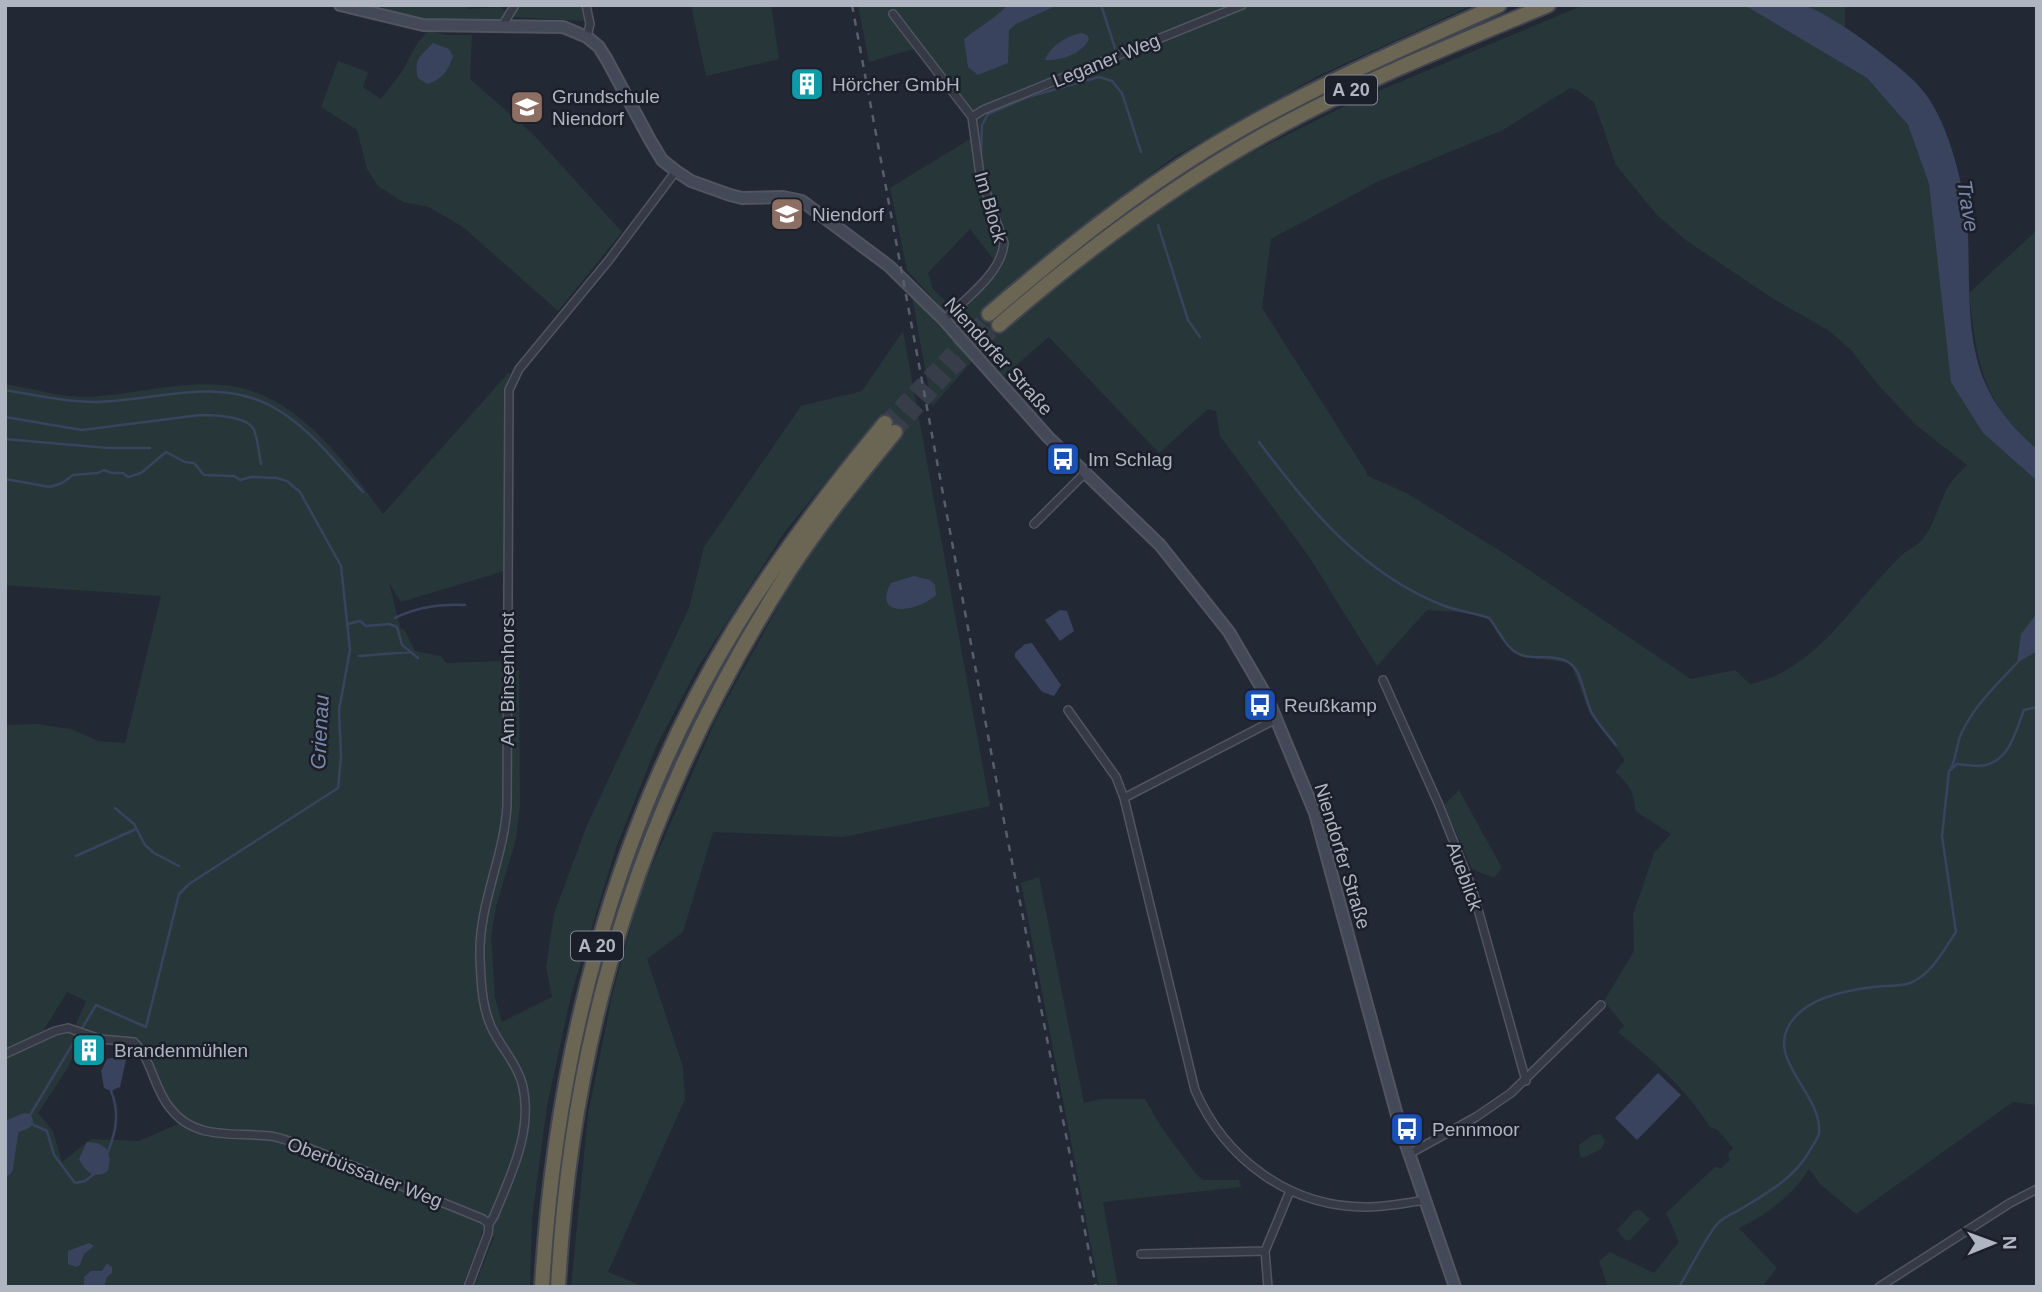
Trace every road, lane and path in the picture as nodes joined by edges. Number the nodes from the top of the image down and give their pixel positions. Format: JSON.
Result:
{"nodes":[{"id":1,"x":340,"y":5,"type":"edge"},
{"id":2,"x":515,"y":5,"type":"edge"},
{"id":3,"x":586,"y":5,"type":"edge"},
{"id":4,"x":1242,"y":5,"type":"edge"},
{"id":5,"x":1499,"y":5,"type":"edge"},
{"id":6,"x":1548,"y":5,"type":"edge"},
{"id":7,"x":892,"y":14,"type":"dead end"},
{"id":8,"x":502,"y":26,"type":"junction"},
{"id":9,"x":587,"y":37,"type":"junction"},
{"id":10,"x":972,"y":117,"type":"junction"},
{"id":11,"x":676,"y":171,"type":"junction"},
{"id":12,"x":944,"y":320,"type":"junction"},
{"id":13,"x":1085,"y":473,"type":"junction"},
{"id":14,"x":1034,"y":524,"type":"dead end"},
{"id":15,"x":1382,"y":680,"type":"dead end"},
{"id":16,"x":1068,"y":710,"type":"dead end"},
{"id":17,"x":1276,"y":719,"type":"junction"},
{"id":18,"x":1124,"y":798,"type":"junction"},
{"id":19,"x":1601,"y":1005,"type":"dead end"},
{"id":20,"x":5,"y":1054,"type":"edge"},
{"id":21,"x":1526,"y":1081,"type":"junction"},
{"id":22,"x":1409,"y":1154,"type":"junction"},
{"id":23,"x":2037,"y":1189,"type":"edge"},
{"id":24,"x":1290,"y":1191,"type":"junction"},
{"id":25,"x":1425,"y":1200,"type":"junction"},
{"id":26,"x":489,"y":1224,"type":"junction"},
{"id":27,"x":1265,"y":1251,"type":"junction"},
{"id":28,"x":1140,"y":1254,"type":"dead end"},
{"id":29,"x":468,"y":1287,"type":"edge"},
{"id":30,"x":542,"y":1287,"type":"edge"},
{"id":31,"x":558,"y":1287,"type":"edge"},
{"id":32,"x":1268,"y":1287,"type":"edge"},
{"id":33,"x":1455,"y":1287,"type":"edge"},
{"id":34,"x":1879,"y":1287,"type":"edge"}],
"edges":[{"from":1,"to":8,"type":"main road"},
{"from":2,"to":8,"type":"street"},
{"from":3,"to":9,"type":"street"},
{"from":4,"to":10,"type":"street","name":"Leganer Weg"},
{"from":5,"to":6,"type":"highway","number":"A 20"},
{"from":7,"to":10,"type":"street","name":"Im Block"},
{"from":8,"to":9,"type":"main road"},
{"from":9,"to":11,"type":"main road"},
{"from":10,"to":12,"type":"street","name":"Im Block"},
{"from":11,"to":12,"type":"main road","name":"Niendorfer Straße"},
{"from":11,"to":26,"type":"street","name":"Am Binsenhorst"},
{"from":12,"to":13,"type":"main road","name":"Niendorfer Straße"},
{"from":13,"to":14,"type":"street"},
{"from":13,"to":17,"type":"main road","name":"Niendorfer Straße"},
{"from":15,"to":21,"type":"street","name":"Aueblick"},
{"from":16,"to":18,"type":"street"},
{"from":17,"to":18,"type":"street"},
{"from":17,"to":22,"type":"main road","name":"Niendorfer Straße"},
{"from":18,"to":24,"type":"street"},
{"from":19,"to":21,"type":"street"},
{"from":20,"to":26,"type":"street","name":"Oberbüssauer Weg"},
{"from":21,"to":22,"type":"street"},
{"from":22,"to":25,"type":"main road","name":"Niendorfer Straße"},
{"from":23,"to":34,"type":"street"},
{"from":24,"to":25,"type":"street"},
{"from":24,"to":27,"type":"street"},
{"from":25,"to":33,"type":"main road","name":"Niendorfer Straße"},
{"from":26,"to":29,"type":"street"},
{"from":27,"to":28,"type":"street"},
{"from":27,"to":32,"type":"street"},
{"from":30,"to":31,"type":"highway","number":"A 20"}]}
